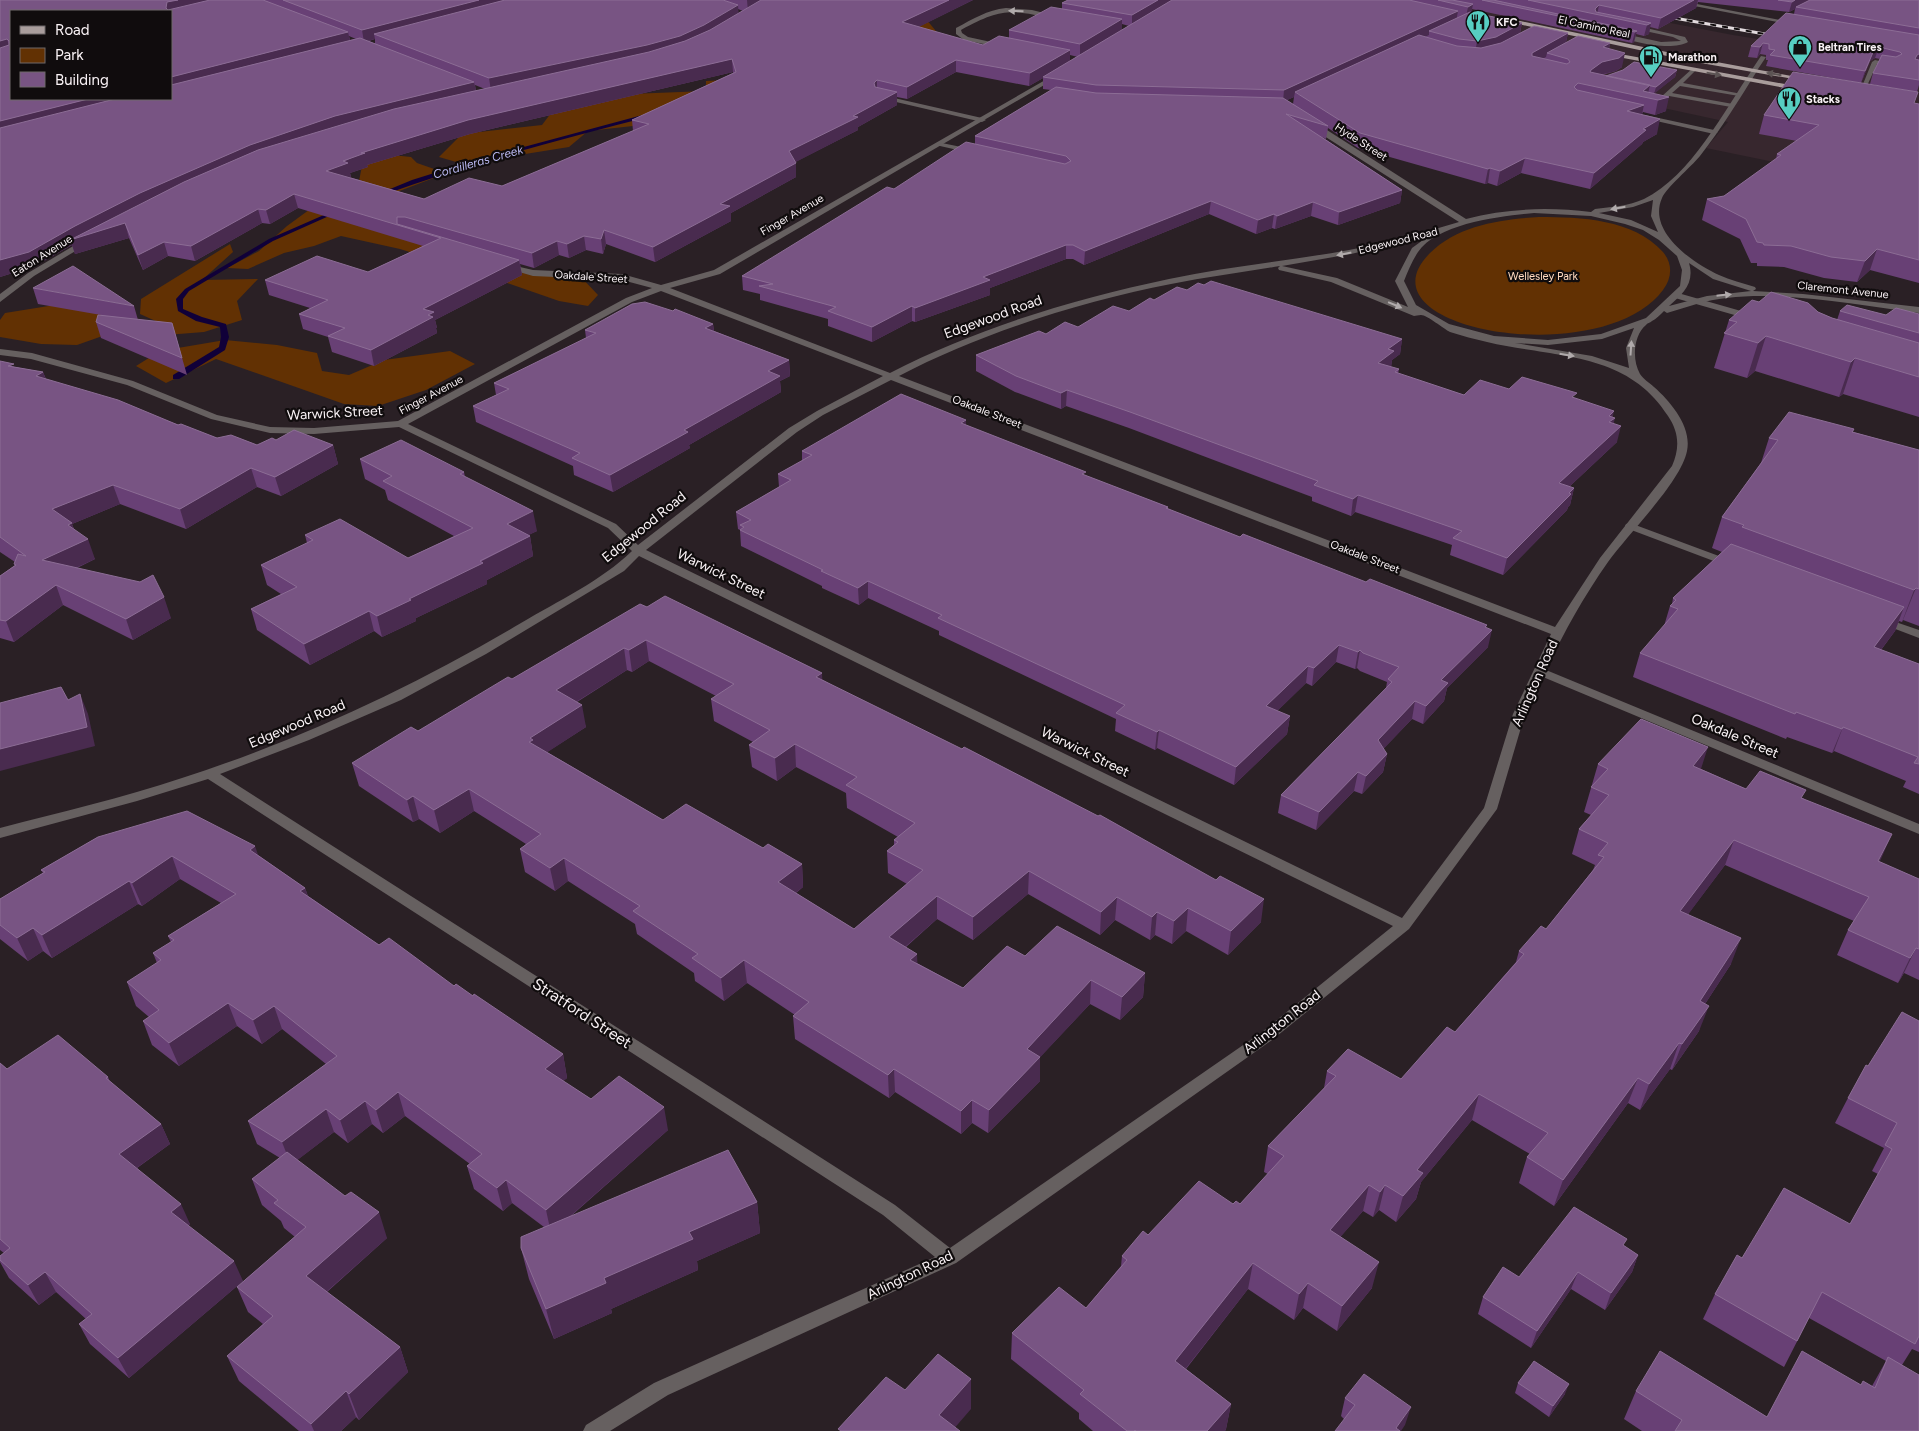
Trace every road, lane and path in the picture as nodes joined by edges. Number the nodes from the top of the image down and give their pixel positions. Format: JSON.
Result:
{"nodes":[{"id":1,"x":1666,"y":0,"type":"edge"},
{"id":2,"x":1790,"y":16,"type":"edge"},
{"id":3,"x":1066,"y":18,"type":"edge"},
{"id":4,"x":1499,"y":19,"type":"edge"},
{"id":5,"x":1780,"y":21,"type":"junction"},
{"id":6,"x":1627,"y":24,"type":"edge"},
{"id":7,"x":1798,"y":24,"type":"edge"},
{"id":8,"x":1619,"y":28,"type":"edge"},
{"id":9,"x":1665,"y":33,"type":"junction"},
{"id":10,"x":1615,"y":34,"type":"edge"},
{"id":11,"x":1012,"y":48,"type":"edge"},
{"id":12,"x":1601,"y":52,"type":"edge"},
{"id":13,"x":1763,"y":57,"type":"edge"},
{"id":14,"x":1638,"y":60,"type":"junction"},
{"id":15,"x":1630,"y":65,"type":"edge"},
{"id":16,"x":1893,"y":65,"type":"edge"},
{"id":17,"x":1066,"y":70,"type":"edge"},
{"id":18,"x":1692,"y":70,"type":"junction"},
{"id":19,"x":1754,"y":71,"type":"junction"},
{"id":20,"x":1748,"y":80,"type":"junction"},
{"id":21,"x":1811,"y":80,"type":"edge"},
{"id":22,"x":1678,"y":84,"type":"junction"},
{"id":23,"x":1854,"y":87,"type":"edge"},
{"id":24,"x":1862,"y":88,"type":"junction"},
{"id":25,"x":1872,"y":90,"type":"edge"},
{"id":26,"x":1813,"y":91,"type":"edge"},
{"id":27,"x":1029,"y":92,"type":"junction"},
{"id":28,"x":1039,"y":94,"type":"dead end"},
{"id":29,"x":1667,"y":94,"type":"junction"},
{"id":30,"x":1739,"y":94,"type":"junction"},
{"id":31,"x":1644,"y":96,"type":"edge"},
{"id":32,"x":878,"y":97,"type":"edge"},
{"id":33,"x":1731,"y":105,"type":"junction"},
{"id":34,"x":1633,"y":114,"type":"edge"},
{"id":35,"x":982,"y":120,"type":"junction"},
{"id":36,"x":1308,"y":121,"type":"edge"},
{"id":37,"x":1714,"y":132,"type":"junction"},
{"id":38,"x":940,"y":144,"type":"junction"},
{"id":39,"x":978,"y":153,"type":"edge"},
{"id":40,"x":1663,"y":189,"type":"junction"},
{"id":41,"x":1560,"y":211,"type":"junction"},
{"id":42,"x":1462,"y":223,"type":"junction"},
{"id":43,"x":92,"y":240,"type":"edge"},
{"id":44,"x":1669,"y":244,"type":"junction"},
{"id":45,"x":1680,"y":254,"type":"junction"},
{"id":46,"x":496,"y":262,"type":"edge"},
{"id":47,"x":1247,"y":269,"type":"junction"},
{"id":48,"x":661,"y":288,"type":"junction"},
{"id":49,"x":1764,"y":293,"type":"junction"},
{"id":50,"x":1678,"y":296,"type":"junction"},
{"id":51,"x":0,"y":299,"type":"edge"},
{"id":52,"x":1693,"y":301,"type":"junction"},
{"id":53,"x":1919,"y":310,"type":"edge"},
{"id":54,"x":1661,"y":312,"type":"junction"},
{"id":55,"x":1428,"y":319,"type":"junction"},
{"id":56,"x":1763,"y":320,"type":"edge"},
{"id":57,"x":1642,"y":323,"type":"junction"},
{"id":58,"x":1451,"y":329,"type":"junction"},
{"id":59,"x":0,"y":352,"type":"edge"},
{"id":60,"x":892,"y":375,"type":"junction"},
{"id":61,"x":1636,"y":375,"type":"junction"},
{"id":62,"x":400,"y":424,"type":"junction"},
{"id":63,"x":1630,"y":526,"type":"junction"},
{"id":64,"x":638,"y":550,"type":"junction"},
{"id":65,"x":1739,"y":567,"type":"edge"},
{"id":66,"x":1874,"y":618,"type":"edge"},
{"id":67,"x":1558,"y":632,"type":"junction"},
{"id":68,"x":1919,"y":634,"type":"edge"},
{"id":69,"x":1539,"y":671,"type":"junction"},
{"id":70,"x":210,"y":774,"type":"junction"},
{"id":71,"x":1919,"y":829,"type":"edge"},
{"id":72,"x":0,"y":833,"type":"edge"},
{"id":73,"x":1404,"y":925,"type":"junction"},
{"id":74,"x":950,"y":1258,"type":"junction"},
{"id":75,"x":593,"y":1431,"type":"edge"}],
"edges":[{"from":1,"to":5,"type":"street"},
{"from":2,"to":5,"type":"street"},
{"from":3,"to":11,"type":"street","one_way":true},
{"from":4,"to":19,"type":"main road","name":"El Camino Real"},
{"from":5,"to":7,"type":"street"},
{"from":6,"to":9,"type":"street"},
{"from":8,"to":9,"type":"street"},
{"from":9,"to":10,"type":"street"},
{"from":12,"to":14,"type":"main road","name":"El Camino Real"},
{"from":13,"to":19,"type":"street"},
{"from":14,"to":15,"type":"street"},
{"from":14,"to":18,"type":"main road","name":"El Camino Real"},
{"from":16,"to":24,"type":"street"},
{"from":17,"to":27,"type":"street","name":"Finger Avenue"},
{"from":18,"to":20,"type":"main road","name":"El Camino Real","one_way":true},
{"from":18,"to":22,"type":"street"},
{"from":19,"to":20,"type":"street"},
{"from":21,"to":19,"type":"main road","name":"El Camino Real","one_way":true},
{"from":20,"to":26,"type":"main road","name":"El Camino Real"},
{"from":20,"to":30,"type":"street"},
{"from":22,"to":29,"type":"street"},
{"from":22,"to":30,"type":"street"},
{"from":23,"to":24,"type":"main road"},
{"from":24,"to":25,"type":"main road"},
{"from":27,"to":28,"type":"street"},
{"from":27,"to":35,"type":"street","name":"Finger Avenue"},
{"from":29,"to":31,"type":"street"},
{"from":29,"to":33,"type":"street"},
{"from":30,"to":33,"type":"street"},
{"from":32,"to":35,"type":"street"},
{"from":33,"to":37,"type":"street"},
{"from":34,"to":37,"type":"street"},
{"from":35,"to":38,"type":"street","name":"Finger Avenue"},
{"from":36,"to":42,"type":"street","name":"Hyde Street"},
{"from":37,"to":40,"type":"street"},
{"from":38,"to":39,"type":"street"},
{"from":38,"to":48,"type":"street","name":"Finger Avenue"},
{"from":40,"to":41,"type":"street","one_way":true},
{"from":40,"to":44,"type":"street"},
{"from":41,"to":42,"type":"street"},
{"from":41,"to":44,"type":"street"},
{"from":42,"to":47,"type":"street","name":"Edgewood Road","one_way":true},
{"from":42,"to":55,"type":"street"},
{"from":43,"to":51,"type":"street","name":"Eaton Avenue"},
{"from":44,"to":45,"type":"street","name":"Claremont Avenue"},
{"from":45,"to":49,"type":"street","name":"Claremont Avenue"},
{"from":45,"to":50,"type":"street"},
{"from":46,"to":48,"type":"street","name":"Oakdale Street"},
{"from":47,"to":55,"type":"street","name":"Edgewood Road","one_way":true},
{"from":47,"to":60,"type":"street","name":"Edgewood Road"},
{"from":48,"to":60,"type":"street","name":"Oakdale Street"},
{"from":48,"to":62,"type":"street","name":"Finger Avenue"},
{"from":52,"to":49,"type":"street","name":"Claremont Avenue","one_way":true},
{"from":49,"to":53,"type":"street","name":"Claremont Avenue"},
{"from":50,"to":52,"type":"street"},
{"from":50,"to":54,"type":"street"},
{"from":52,"to":54,"type":"street","name":"Claremont Avenue"},
{"from":52,"to":56,"type":"street"},
{"from":54,"to":57,"type":"street"},
{"from":55,"to":58,"type":"street","name":"Edgewood Road"},
{"from":57,"to":58,"type":"street"},
{"from":61,"to":57,"type":"street","one_way":true},
{"from":58,"to":61,"type":"street","name":"Arlington Road","one_way":true},
{"from":59,"to":62,"type":"street","name":"Warwick Street"},
{"from":60,"to":64,"type":"street","name":"Edgewood Road"},
{"from":60,"to":67,"type":"street","name":"Oakdale Street"},
{"from":61,"to":63,"type":"street","name":"Arlington Road"},
{"from":62,"to":64,"type":"street","name":"Warwick Street"},
{"from":63,"to":65,"type":"street"},
{"from":63,"to":67,"type":"street","name":"Arlington Road"},
{"from":64,"to":70,"type":"street","name":"Edgewood Road"},
{"from":64,"to":73,"type":"street","name":"Warwick Street"},
{"from":66,"to":68,"type":"street"},
{"from":67,"to":69,"type":"street","name":"Arlington Road"},
{"from":69,"to":71,"type":"street","name":"Oakdale Street"},
{"from":69,"to":73,"type":"street","name":"Arlington Road"},
{"from":70,"to":72,"type":"street","name":"Edgewood Road"},
{"from":70,"to":74,"type":"street","name":"Stratford Street"},
{"from":73,"to":74,"type":"street","name":"Arlington Road"},
{"from":74,"to":75,"type":"street","name":"Arlington Road"}]}
